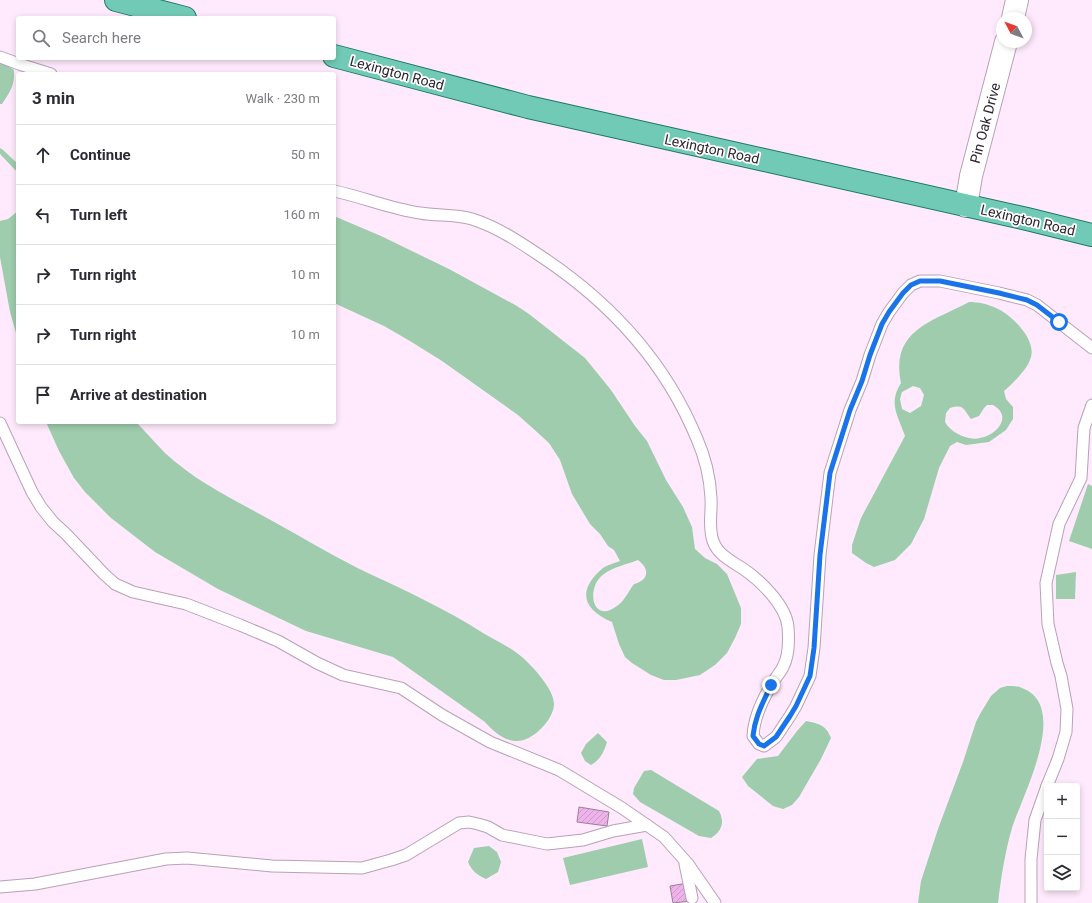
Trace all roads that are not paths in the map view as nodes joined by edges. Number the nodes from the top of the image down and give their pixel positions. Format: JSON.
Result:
{"nodes":[{"id":1,"x":116,"y":0,"type":"edge"},
{"id":2,"x":1017,"y":0,"type":"edge"},
{"id":3,"x":1014,"y":12,"type":"edge"},
{"id":4,"x":177,"y":16,"type":"edge"},
{"id":5,"x":1004,"y":48,"type":"edge"},
{"id":6,"x":0,"y":57,"type":"edge"},
{"id":7,"x":336,"y":57,"type":"edge"},
{"id":8,"x":45,"y":72,"type":"edge"},
{"id":9,"x":336,"y":192,"type":"edge"},
{"id":10,"x":966,"y":206,"type":"junction"},
{"id":11,"x":1092,"y":235,"type":"edge"},
{"id":12,"x":1092,"y":348,"type":"edge"},
{"id":13,"x":1092,"y":405,"type":"edge"},
{"id":14,"x":0,"y":423,"type":"edge"},
{"id":15,"x":1048,"y":783,"type":"edge"},
{"id":16,"x":1044,"y":794,"type":"edge"},
{"id":17,"x":647,"y":825,"type":"junction"},
{"id":18,"x":682,"y":857,"type":"junction"},
{"id":19,"x":0,"y":887,"type":"edge"},
{"id":20,"x":692,"y":898,"type":"dead end"},
{"id":21,"x":715,"y":903,"type":"edge"},
{"id":22,"x":1031,"y":903,"type":"edge"}],
"edges":[{"from":1,"to":4,"type":"main road"},
{"from":2,"to":3,"type":"street"},
{"from":5,"to":10,"type":"street","name":"Pin Oak Drive"},
{"from":6,"to":8,"type":"lane"},
{"from":7,"to":10,"type":"main road","name":"Lexington Road"},
{"from":9,"to":12,"type":"lane"},
{"from":10,"to":11,"type":"main road","name":"Lexington Road"},
{"from":13,"to":15,"type":"lane"},
{"from":14,"to":17,"type":"lane"},
{"from":16,"to":22,"type":"lane"},
{"from":17,"to":18,"type":"lane"},
{"from":17,"to":19,"type":"lane"},
{"from":18,"to":20,"type":"lane"},
{"from":18,"to":21,"type":"lane"}]}
